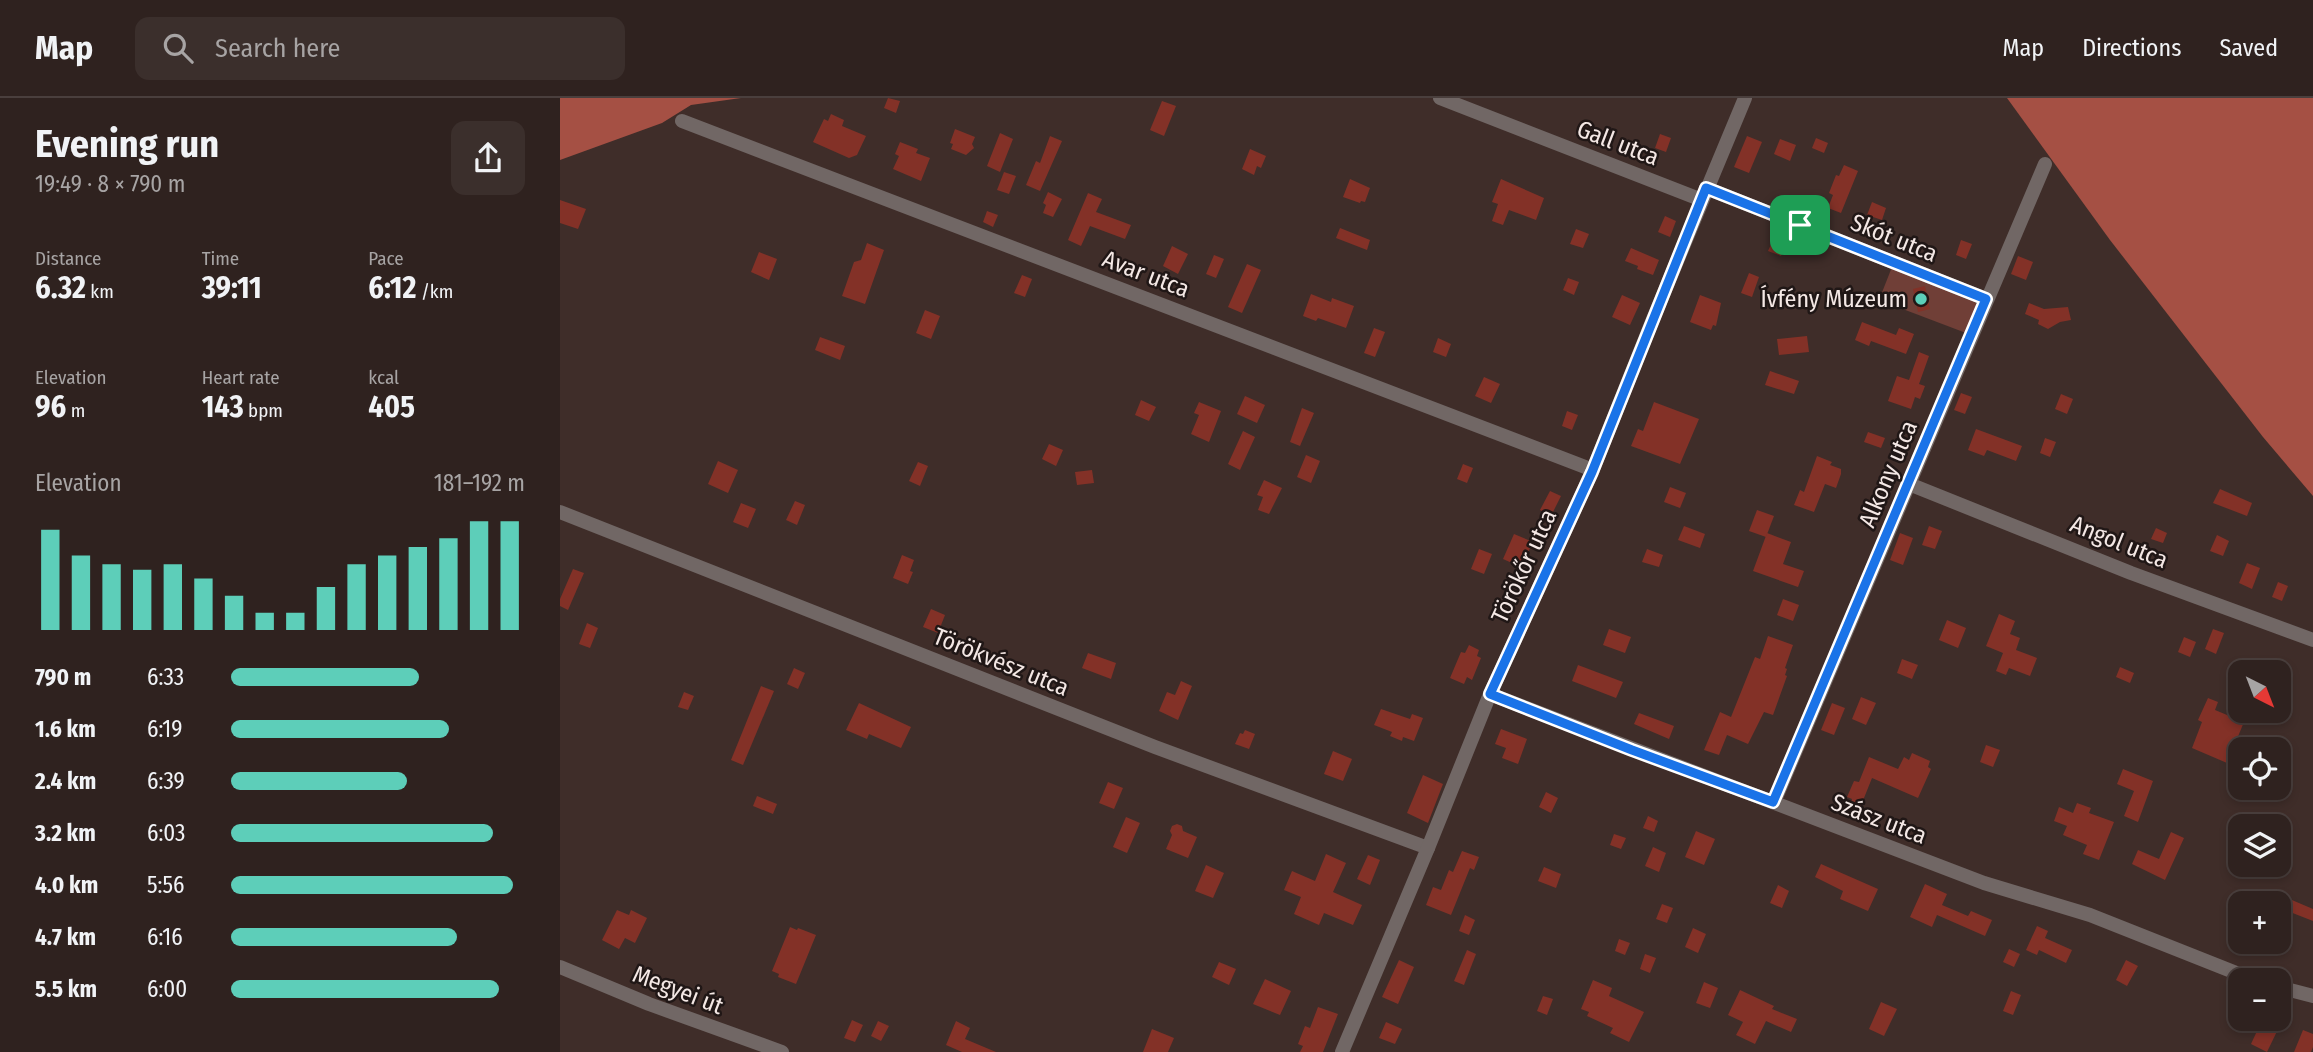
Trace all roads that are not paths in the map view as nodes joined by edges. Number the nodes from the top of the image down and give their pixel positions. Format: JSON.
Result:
{"nodes":[{"id":1,"x":1440,"y":98,"type":"edge"},
{"id":2,"x":1745,"y":98,"type":"edge"},
{"id":3,"x":682,"y":121,"type":"dead end"},
{"id":4,"x":2045,"y":164,"type":"dead end"},
{"id":5,"x":1704,"y":194,"type":"junction"},
{"id":6,"x":1986,"y":299,"type":"junction"},
{"id":7,"x":1593,"y":470,"type":"junction"},
{"id":8,"x":1909,"y":484,"type":"junction"},
{"id":9,"x":560,"y":512,"type":"edge"},
{"id":10,"x":2313,"y":640,"type":"edge"},
{"id":11,"x":1490,"y":694,"type":"junction"},
{"id":12,"x":1773,"y":802,"type":"junction"},
{"id":13,"x":1428,"y":848,"type":"junction"},
{"id":14,"x":560,"y":967,"type":"edge"},
{"id":15,"x":2228,"y":969,"type":"edge"},
{"id":16,"x":2291,"y":990,"type":"edge"},
{"id":17,"x":2313,"y":996,"type":"edge"},
{"id":18,"x":782,"y":1052,"type":"edge"},
{"id":19,"x":1342,"y":1052,"type":"edge"}],
"edges":[{"from":1,"to":5,"type":"street","name":"Gall utca"},
{"from":2,"to":5,"type":"street","name":"Törökőr utca"},
{"from":3,"to":7,"type":"street","name":"Avar utca"},
{"from":4,"to":6,"type":"street","name":"Alkony utca"},
{"from":5,"to":6,"type":"street","name":"Skót utca"},
{"from":5,"to":7,"type":"street","name":"Törökőr utca"},
{"from":6,"to":8,"type":"street","name":"Alkony utca"},
{"from":7,"to":11,"type":"street","name":"Törökőr utca"},
{"from":8,"to":10,"type":"street","name":"Angol utca"},
{"from":8,"to":12,"type":"street","name":"Alkony utca"},
{"from":9,"to":13,"type":"street","name":"Törökvész utca"},
{"from":11,"to":12,"type":"street","name":"Szász utca"},
{"from":11,"to":13,"type":"street","name":"Törökőr utca"},
{"from":12,"to":15,"type":"street","name":"Szász utca"},
{"from":13,"to":19,"type":"street","name":"Törökőr utca"},
{"from":14,"to":18,"type":"street","name":"Megyei út"},
{"from":16,"to":17,"type":"street"}]}
